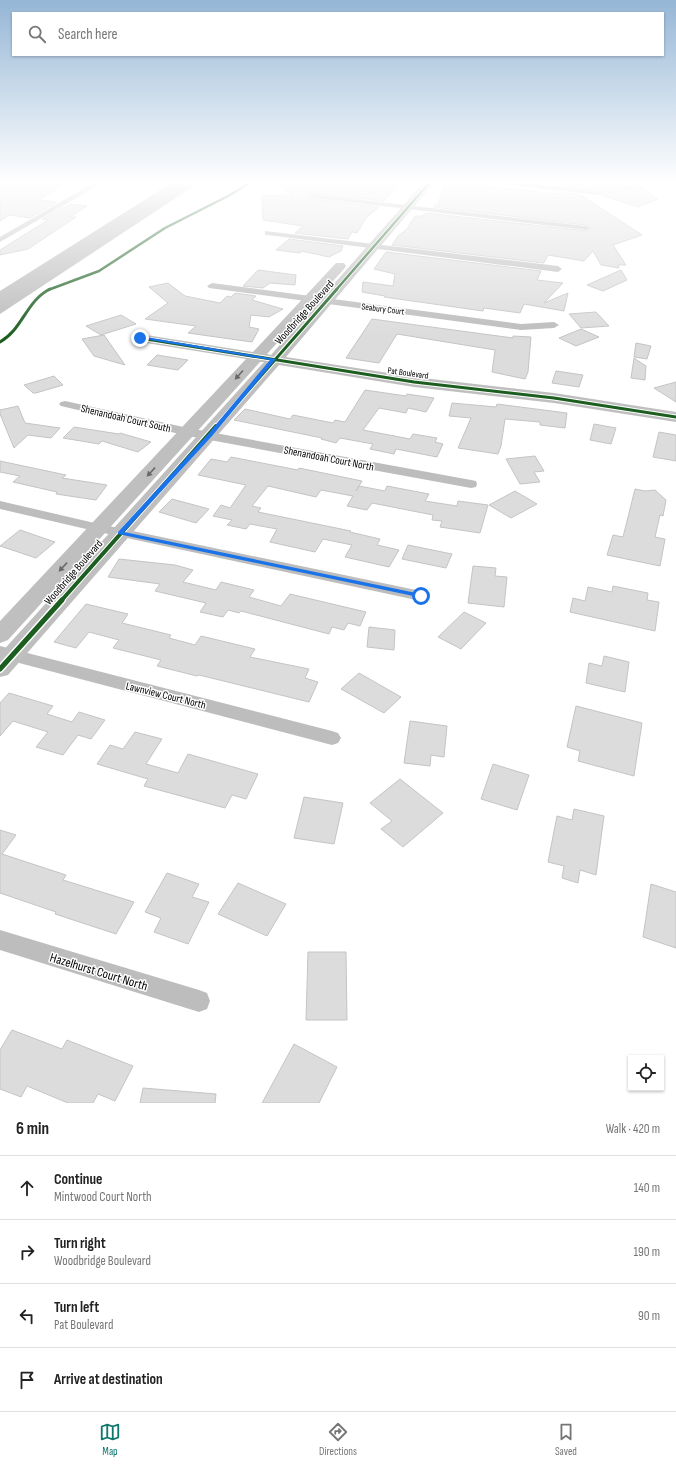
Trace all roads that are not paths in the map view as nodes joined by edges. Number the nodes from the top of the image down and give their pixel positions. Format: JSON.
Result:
{"nodes":[{"id":1,"x":11,"y":233,"type":"edge"},
{"id":2,"x":272,"y":233,"type":"edge"},
{"id":3,"x":377,"y":233,"type":"edge"},
{"id":4,"x":0,"y":240,"type":"edge"},
{"id":5,"x":367,"y":245,"type":"junction"},
{"id":6,"x":558,"y":269,"type":"dead end"},
{"id":7,"x":212,"y":286,"type":"dead end"},
{"id":8,"x":310,"y":299,"type":"junction"},
{"id":9,"x":327,"y":301,"type":"junction"},
{"id":10,"x":554,"y":325,"type":"dead end"},
{"id":11,"x":140,"y":338,"type":"dead end"},
{"id":12,"x":255,"y":357,"type":"junction"},
{"id":13,"x":274,"y":359,"type":"junction"},
{"id":14,"x":65,"y":404,"type":"dead end"},
{"id":15,"x":676,"y":417,"type":"edge"},
{"id":16,"x":188,"y":432,"type":"junction"},
{"id":17,"x":210,"y":435,"type":"junction"},
{"id":18,"x":471,"y":484,"type":"dead end"},
{"id":19,"x":0,"y":505,"type":"edge"},
{"id":20,"x":99,"y":528,"type":"junction"},
{"id":21,"x":120,"y":533,"type":"junction"},
{"id":22,"x":421,"y":596,"type":"dead end"},
{"id":23,"x":0,"y":635,"type":"edge"},
{"id":24,"x":6,"y":654,"type":"edge"},
{"id":25,"x":0,"y":669,"type":"edge"},
{"id":26,"x":332,"y":738,"type":"dead end"},
{"id":27,"x":0,"y":940,"type":"edge"},
{"id":28,"x":199,"y":1001,"type":"dead end"}],
"edges":[{"from":1,"to":4,"type":"street"},
{"from":2,"to":5,"type":"street"},
{"from":3,"to":5,"type":"street","name":"Woodbridge Boulevard"},
{"from":5,"to":6,"type":"street"},
{"from":5,"to":8,"type":"street","name":"Woodbridge Boulevard"},
{"from":5,"to":9,"type":"street","name":"Woodbridge Boulevard"},
{"from":7,"to":8,"type":"street","name":"Seabury Court"},
{"from":8,"to":9,"type":"street","name":"Seabury Court"},
{"from":8,"to":12,"type":"street","name":"Woodbridge Boulevard"},
{"from":9,"to":10,"type":"street","name":"Seabury Court"},
{"from":9,"to":13,"type":"street","name":"Woodbridge Boulevard"},
{"from":11,"to":12,"type":"street","name":"Pat Boulevard"},
{"from":12,"to":13,"type":"street","name":"Pat Boulevard"},
{"from":12,"to":16,"type":"street","name":"Woodbridge Boulevard","one_way":true},
{"from":13,"to":15,"type":"street","name":"Pat Boulevard"},
{"from":13,"to":17,"type":"street","name":"Woodbridge Boulevard"},
{"from":14,"to":16,"type":"street","name":"Shenandoah Court South"},
{"from":16,"to":17,"type":"street","name":"Shenandoah Court North"},
{"from":16,"to":20,"type":"street","name":"Woodbridge Boulevard","one_way":true},
{"from":17,"to":18,"type":"street","name":"Shenandoah Court North"},
{"from":17,"to":21,"type":"street","name":"Woodbridge Boulevard"},
{"from":19,"to":20,"type":"street"},
{"from":20,"to":21,"type":"street"},
{"from":20,"to":23,"type":"street","name":"Woodbridge Boulevard","one_way":true},
{"from":21,"to":22,"type":"street"},
{"from":21,"to":24,"type":"street","name":"Woodbridge Boulevard"},
{"from":24,"to":25,"type":"street","name":"Woodbridge Boulevard"},
{"from":24,"to":26,"type":"street","name":"Lawnview Court North"},
{"from":27,"to":28,"type":"street","name":"Hazelhurst Court North"}]}
